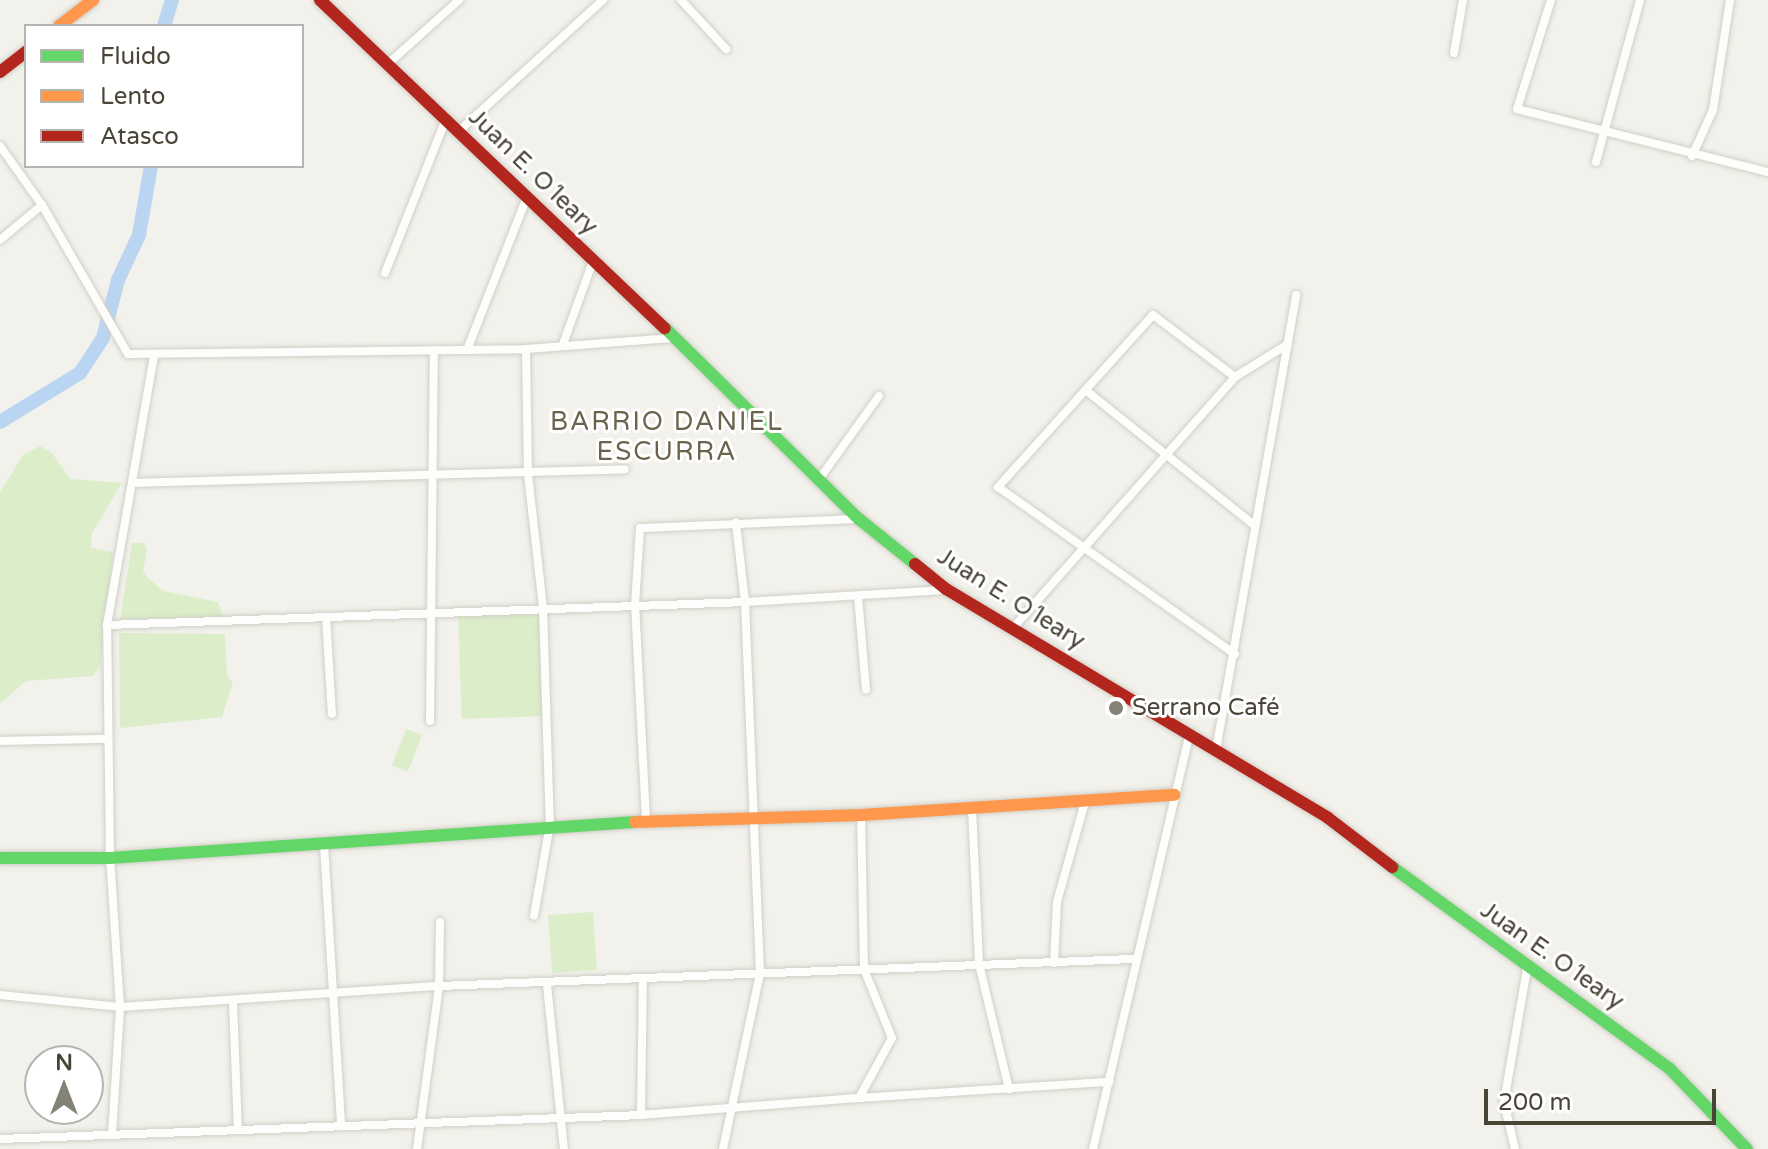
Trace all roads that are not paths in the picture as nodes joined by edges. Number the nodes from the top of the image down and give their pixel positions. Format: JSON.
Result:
{"nodes":[{"id":1,"x":93,"y":0,"type":"edge"},
{"id":2,"x":320,"y":0,"type":"edge"},
{"id":3,"x":459,"y":0,"type":"edge"},
{"id":4,"x":603,"y":0,"type":"edge"},
{"id":5,"x":682,"y":0,"type":"edge"},
{"id":6,"x":1463,"y":0,"type":"edge"},
{"id":7,"x":1551,"y":0,"type":"edge"},
{"id":8,"x":1640,"y":0,"type":"edge"},
{"id":9,"x":1730,"y":0,"type":"edge"},
{"id":10,"x":62,"y":24,"type":"edge"},
{"id":11,"x":726,"y":49,"type":"dead end"},
{"id":12,"x":1454,"y":53,"type":"dead end"},
{"id":13,"x":24,"y":54,"type":"edge"},
{"id":14,"x":390,"y":62,"type":"junction"},
{"id":15,"x":0,"y":72,"type":"edge"},
{"id":16,"x":446,"y":119,"type":"junction"},
{"id":17,"x":459,"y":131,"type":"junction"},
{"id":18,"x":1604,"y":134,"type":"junction"},
{"id":19,"x":0,"y":146,"type":"edge"},
{"id":20,"x":1692,"y":156,"type":"junction"},
{"id":21,"x":1596,"y":162,"type":"dead end"},
{"id":22,"x":1768,"y":172,"type":"edge"},
{"id":23,"x":527,"y":197,"type":"junction"},
{"id":24,"x":42,"y":205,"type":"junction"},
{"id":25,"x":0,"y":240,"type":"edge"},
{"id":26,"x":593,"y":261,"type":"junction"},
{"id":27,"x":385,"y":273,"type":"dead end"},
{"id":28,"x":1296,"y":295,"type":"dead end"},
{"id":29,"x":672,"y":338,"type":"junction"},
{"id":30,"x":563,"y":344,"type":"junction"},
{"id":31,"x":1288,"y":344,"type":"junction"},
{"id":32,"x":526,"y":349,"type":"junction"},
{"id":33,"x":434,"y":350,"type":"junction"},
{"id":34,"x":467,"y":350,"type":"junction"},
{"id":35,"x":154,"y":356,"type":"junction"},
{"id":36,"x":1235,"y":377,"type":"junction"},
{"id":37,"x":1088,"y":392,"type":"junction"},
{"id":38,"x":879,"y":396,"type":"dead end"},
{"id":39,"x":1161,"y":456,"type":"junction"},
{"id":40,"x":625,"y":469,"type":"dead end"},
{"id":41,"x":528,"y":474,"type":"junction"},
{"id":42,"x":429,"y":476,"type":"junction"},
{"id":43,"x":820,"y":478,"type":"junction"},
{"id":44,"x":134,"y":483,"type":"junction"},
{"id":45,"x":859,"y":519,"type":"junction"},
{"id":46,"x":736,"y":523,"type":"junction"},
{"id":47,"x":1254,"y":525,"type":"junction"},
{"id":48,"x":1081,"y":551,"type":"junction"},
{"id":49,"x":946,"y":589,"type":"junction"},
{"id":50,"x":858,"y":596,"type":"junction"},
{"id":51,"x":745,"y":602,"type":"junction"},
{"id":52,"x":635,"y":605,"type":"junction"},
{"id":53,"x":543,"y":607,"type":"junction"},
{"id":54,"x":432,"y":610,"type":"junction"},
{"id":55,"x":326,"y":617,"type":"junction"},
{"id":56,"x":107,"y":625,"type":"junction"},
{"id":57,"x":1013,"y":628,"type":"junction"},
{"id":58,"x":1235,"y":654,"type":"junction"},
{"id":59,"x":866,"y":690,"type":"dead end"},
{"id":60,"x":332,"y":714,"type":"dead end"},
{"id":61,"x":430,"y":721,"type":"dead end"},
{"id":62,"x":1189,"y":736,"type":"junction"},
{"id":63,"x":108,"y":739,"type":"junction"},
{"id":64,"x":0,"y":741,"type":"edge"},
{"id":65,"x":1216,"y":750,"type":"junction"},
{"id":66,"x":1174,"y":795,"type":"junction"},
{"id":67,"x":1085,"y":802,"type":"junction"},
{"id":68,"x":972,"y":808,"type":"junction"},
{"id":69,"x":861,"y":815,"type":"junction"},
{"id":70,"x":751,"y":819,"type":"junction"},
{"id":71,"x":646,"y":820,"type":"junction"},
{"id":72,"x":550,"y":824,"type":"junction"},
{"id":73,"x":324,"y":845,"type":"junction"},
{"id":74,"x":0,"y":858,"type":"edge"},
{"id":75,"x":110,"y":858,"type":"junction"},
{"id":76,"x":534,"y":916,"type":"dead end"},
{"id":77,"x":440,"y":922,"type":"dead end"},
{"id":78,"x":1133,"y":959,"type":"junction"},
{"id":79,"x":1054,"y":963,"type":"junction"},
{"id":80,"x":979,"y":964,"type":"junction"},
{"id":81,"x":864,"y":969,"type":"junction"},
{"id":82,"x":1527,"y":969,"type":"junction"},
{"id":83,"x":760,"y":974,"type":"junction"},
{"id":84,"x":643,"y":978,"type":"junction"},
{"id":85,"x":547,"y":985,"type":"junction"},
{"id":86,"x":439,"y":986,"type":"junction"},
{"id":87,"x":333,"y":994,"type":"junction"},
{"id":88,"x":0,"y":995,"type":"edge"},
{"id":89,"x":233,"y":1002,"type":"junction"},
{"id":90,"x":120,"y":1007,"type":"junction"},
{"id":91,"x":1109,"y":1082,"type":"junction"},
{"id":92,"x":1009,"y":1089,"type":"junction"},
{"id":93,"x":859,"y":1098,"type":"junction"},
{"id":94,"x":731,"y":1109,"type":"junction"},
{"id":95,"x":641,"y":1115,"type":"junction"},
{"id":96,"x":562,"y":1118,"type":"junction"},
{"id":97,"x":421,"y":1123,"type":"junction"},
{"id":98,"x":341,"y":1126,"type":"junction"},
{"id":99,"x":238,"y":1130,"type":"junction"},
{"id":100,"x":112,"y":1135,"type":"junction"},
{"id":101,"x":0,"y":1139,"type":"edge"},
{"id":102,"x":417,"y":1149,"type":"edge"},
{"id":103,"x":564,"y":1149,"type":"edge"},
{"id":104,"x":723,"y":1149,"type":"edge"},
{"id":105,"x":1093,"y":1149,"type":"edge"},
{"id":106,"x":1515,"y":1149,"type":"edge"},
{"id":107,"x":1747,"y":1149,"type":"edge"}],
"edges":[{"from":1,"to":10,"type":"street"},
{"from":2,"to":14,"type":"street","name":"Juan E. O´leary"},
{"from":3,"to":14,"type":"street"},
{"from":4,"to":17,"type":"street"},
{"from":5,"to":11,"type":"street"},
{"from":6,"to":12,"type":"street"},
{"from":7,"to":18,"type":"street"},
{"from":8,"to":18,"type":"street"},
{"from":9,"to":20,"type":"street"},
{"from":13,"to":15,"type":"street"},
{"from":14,"to":16,"type":"street","name":"Juan E. O´leary"},
{"from":16,"to":17,"type":"street","name":"Juan E. O´leary"},
{"from":16,"to":27,"type":"street"},
{"from":17,"to":23,"type":"street","name":"Juan E. O´leary"},
{"from":18,"to":20,"type":"street"},
{"from":18,"to":21,"type":"street"},
{"from":19,"to":24,"type":"street"},
{"from":20,"to":22,"type":"street"},
{"from":23,"to":26,"type":"street","name":"Juan E. O´leary"},
{"from":23,"to":34,"type":"street"},
{"from":24,"to":25,"type":"street"},
{"from":24,"to":35,"type":"street"},
{"from":26,"to":29,"type":"street","name":"Juan E. O´leary"},
{"from":26,"to":30,"type":"street"},
{"from":28,"to":31,"type":"street"},
{"from":29,"to":30,"type":"street"},
{"from":29,"to":43,"type":"street","name":"Juan E. O´leary"},
{"from":30,"to":32,"type":"street"},
{"from":31,"to":36,"type":"street"},
{"from":31,"to":47,"type":"street"},
{"from":32,"to":34,"type":"street"},
{"from":32,"to":41,"type":"street"},
{"from":33,"to":34,"type":"street"},
{"from":33,"to":35,"type":"street"},
{"from":33,"to":42,"type":"street"},
{"from":35,"to":44,"type":"street"},
{"from":36,"to":37,"type":"street"},
{"from":36,"to":39,"type":"street"},
{"from":37,"to":39,"type":"street"},
{"from":37,"to":48,"type":"street"},
{"from":38,"to":43,"type":"street"},
{"from":39,"to":47,"type":"street"},
{"from":39,"to":48,"type":"street"},
{"from":40,"to":41,"type":"street"},
{"from":41,"to":42,"type":"street"},
{"from":41,"to":53,"type":"street"},
{"from":42,"to":44,"type":"street"},
{"from":42,"to":54,"type":"street"},
{"from":43,"to":45,"type":"street","name":"Juan E. O´leary"},
{"from":44,"to":56,"type":"street"},
{"from":45,"to":46,"type":"street"},
{"from":45,"to":49,"type":"street","name":"Juan E. O´leary"},
{"from":46,"to":51,"type":"street"},
{"from":46,"to":52,"type":"street"},
{"from":47,"to":58,"type":"street"},
{"from":48,"to":57,"type":"street"},
{"from":48,"to":58,"type":"street"},
{"from":49,"to":50,"type":"street"},
{"from":49,"to":57,"type":"street","name":"Juan E. O´leary"},
{"from":50,"to":51,"type":"street"},
{"from":50,"to":59,"type":"street"},
{"from":51,"to":52,"type":"street"},
{"from":51,"to":70,"type":"street"},
{"from":52,"to":53,"type":"street"},
{"from":52,"to":71,"type":"street"},
{"from":53,"to":54,"type":"street"},
{"from":53,"to":72,"type":"street"},
{"from":54,"to":55,"type":"street"},
{"from":54,"to":61,"type":"street"},
{"from":55,"to":56,"type":"street"},
{"from":55,"to":60,"type":"street"},
{"from":56,"to":63,"type":"street"},
{"from":57,"to":62,"type":"street","name":"Juan E. O´leary"},
{"from":58,"to":65,"type":"street"},
{"from":62,"to":65,"type":"street","name":"Juan E. O´leary"},
{"from":62,"to":66,"type":"street"},
{"from":63,"to":64,"type":"street"},
{"from":63,"to":75,"type":"street"},
{"from":65,"to":82,"type":"street","name":"Juan E. O´leary"},
{"from":66,"to":67,"type":"street"},
{"from":66,"to":78,"type":"street"},
{"from":67,"to":68,"type":"street"},
{"from":67,"to":79,"type":"street"},
{"from":68,"to":69,"type":"street"},
{"from":68,"to":80,"type":"street"},
{"from":69,"to":70,"type":"street"},
{"from":69,"to":81,"type":"street"},
{"from":70,"to":71,"type":"street"},
{"from":70,"to":83,"type":"street"},
{"from":71,"to":72,"type":"street"},
{"from":72,"to":73,"type":"street"},
{"from":72,"to":76,"type":"street"},
{"from":73,"to":75,"type":"street"},
{"from":73,"to":87,"type":"street"},
{"from":74,"to":75,"type":"street"},
{"from":75,"to":90,"type":"street"},
{"from":77,"to":86,"type":"street"},
{"from":78,"to":79,"type":"street"},
{"from":78,"to":91,"type":"street"},
{"from":79,"to":80,"type":"street"},
{"from":80,"to":81,"type":"street"},
{"from":80,"to":92,"type":"street"},
{"from":81,"to":83,"type":"street"},
{"from":81,"to":93,"type":"street"},
{"from":82,"to":106,"type":"street"},
{"from":82,"to":107,"type":"street","name":"Juan E. O´leary"},
{"from":83,"to":84,"type":"street"},
{"from":83,"to":94,"type":"street"},
{"from":84,"to":85,"type":"street"},
{"from":84,"to":95,"type":"street"},
{"from":85,"to":86,"type":"street"},
{"from":85,"to":96,"type":"street"},
{"from":86,"to":87,"type":"street"},
{"from":86,"to":97,"type":"street"},
{"from":87,"to":89,"type":"street"},
{"from":87,"to":98,"type":"street"},
{"from":88,"to":90,"type":"street"},
{"from":89,"to":90,"type":"street"},
{"from":89,"to":99,"type":"street"},
{"from":90,"to":100,"type":"street"},
{"from":91,"to":92,"type":"street"},
{"from":91,"to":105,"type":"street"},
{"from":92,"to":93,"type":"street"},
{"from":93,"to":94,"type":"street"},
{"from":94,"to":95,"type":"street"},
{"from":94,"to":104,"type":"street"},
{"from":95,"to":96,"type":"street"},
{"from":96,"to":97,"type":"street"},
{"from":96,"to":103,"type":"street"},
{"from":97,"to":98,"type":"street"},
{"from":97,"to":102,"type":"street"},
{"from":98,"to":99,"type":"street"},
{"from":99,"to":100,"type":"street"},
{"from":100,"to":101,"type":"street"}]}
